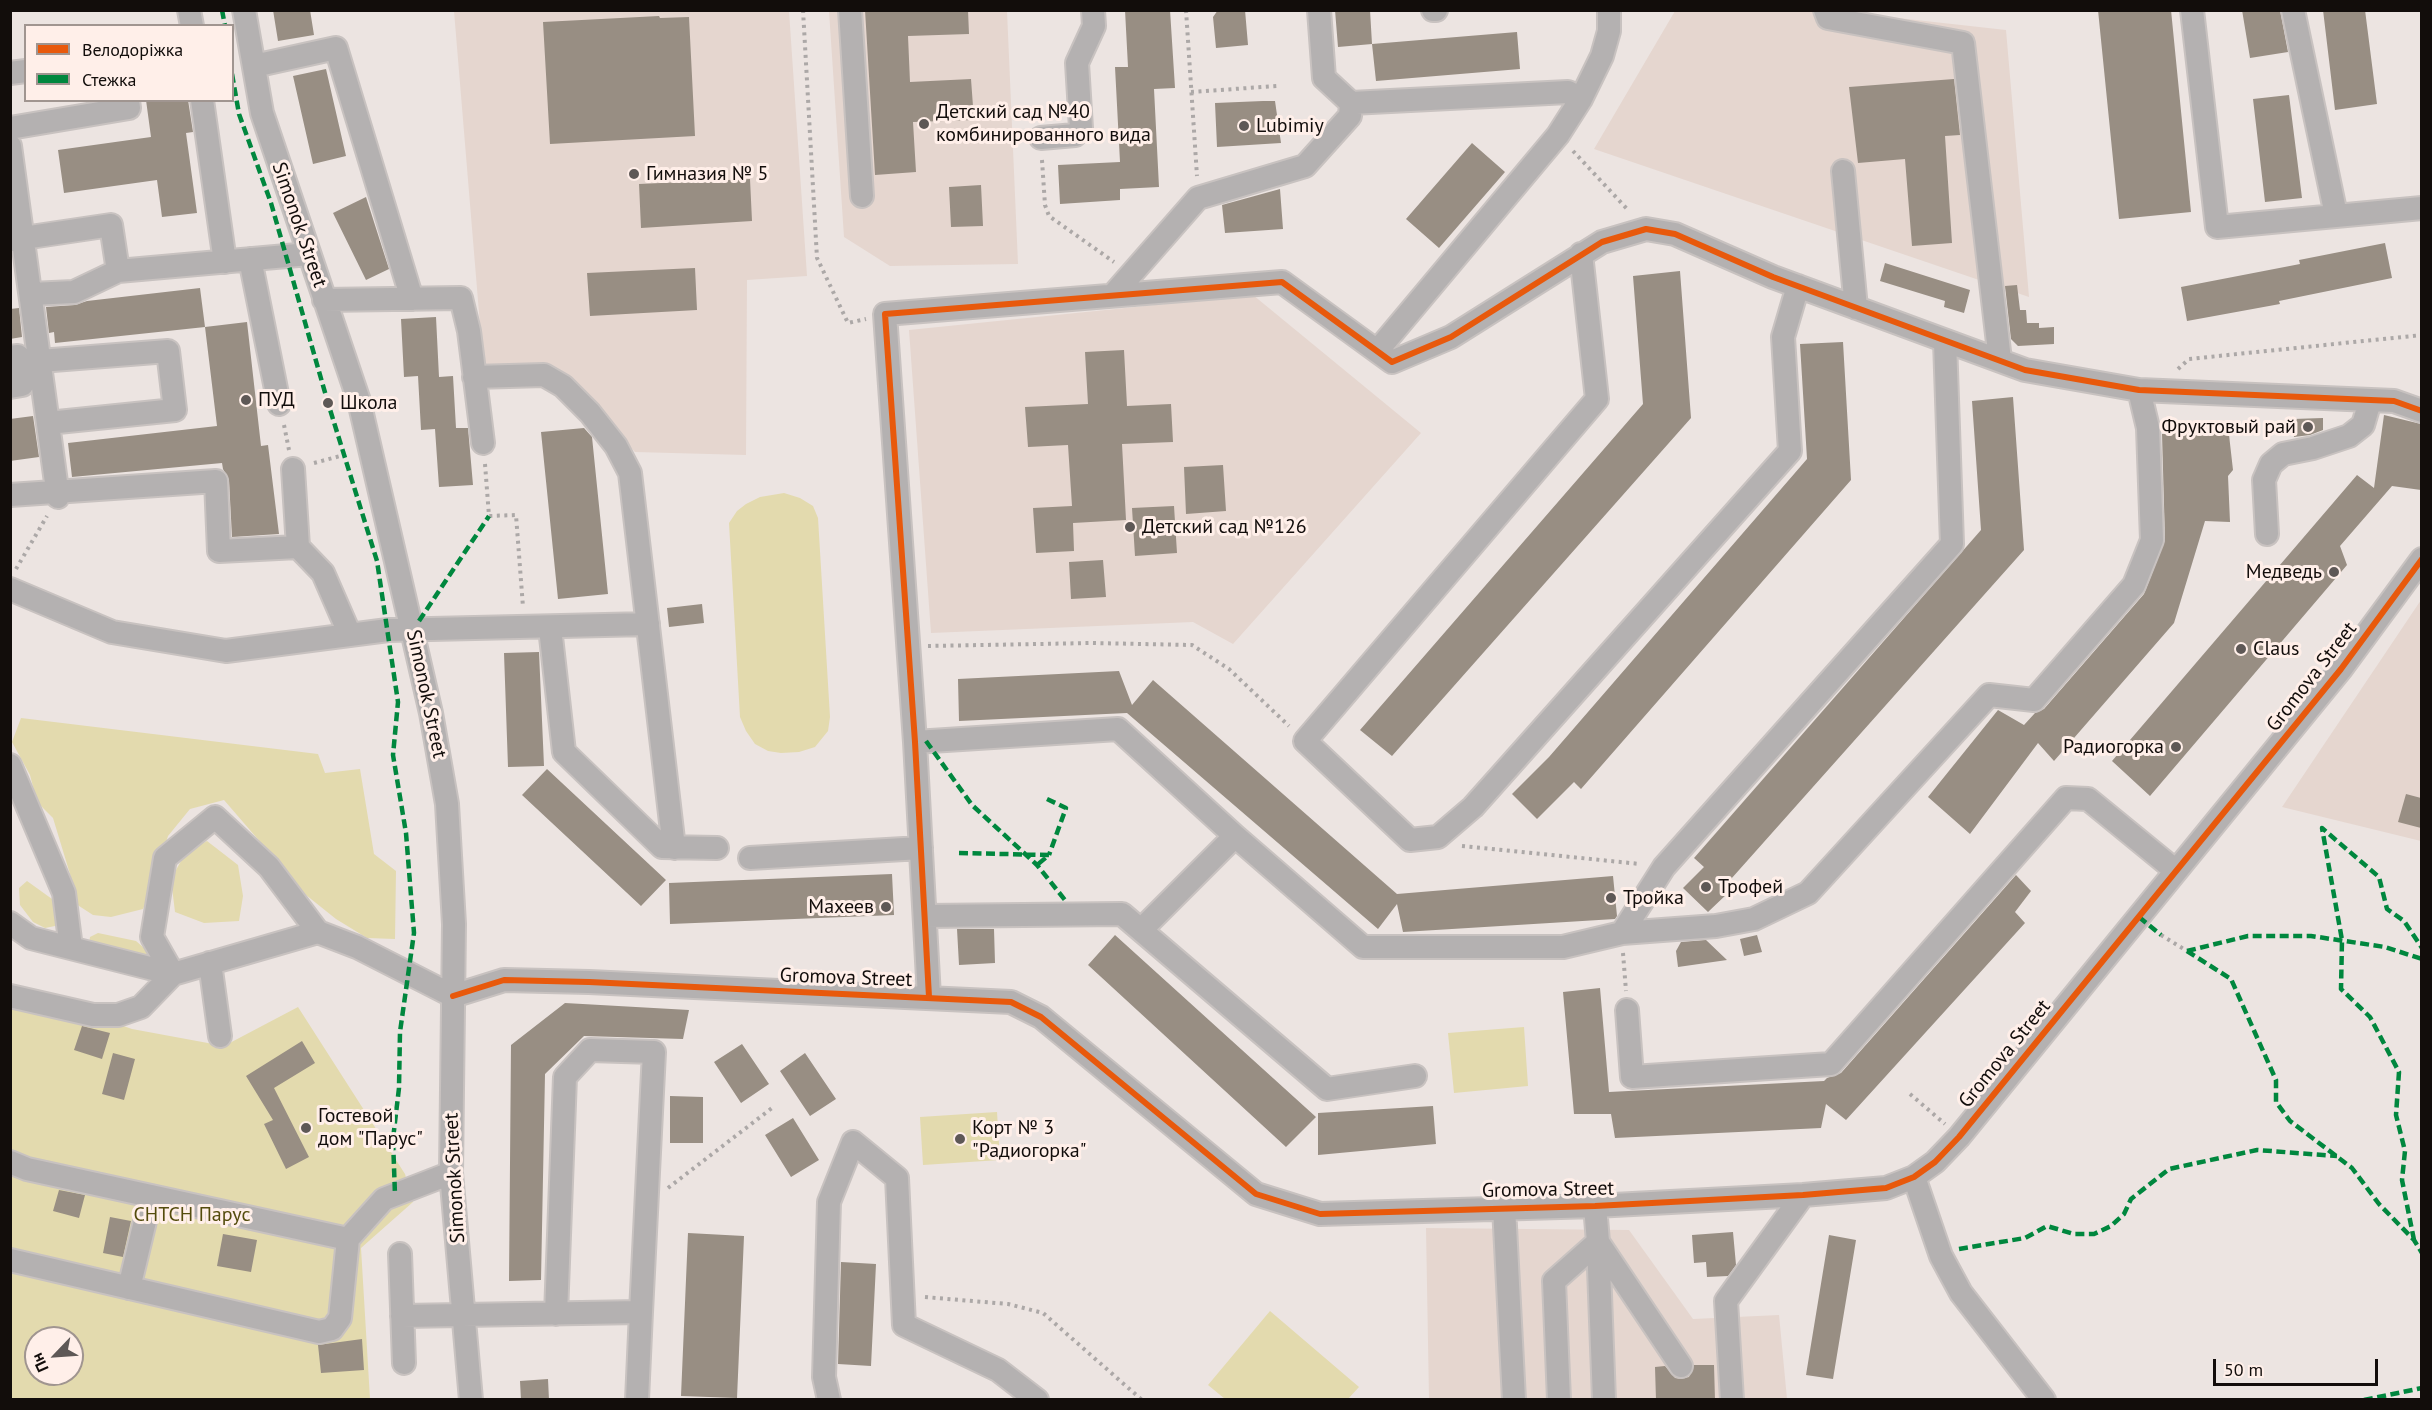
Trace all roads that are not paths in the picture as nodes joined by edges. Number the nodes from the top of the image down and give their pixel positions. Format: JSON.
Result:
{"nodes":[{"id":1,"x":244,"y":10,"type":"edge"},
{"id":2,"x":850,"y":10,"type":"edge"},
{"id":3,"x":1093,"y":10,"type":"edge"},
{"id":4,"x":1319,"y":10,"type":"edge"},
{"id":5,"x":1609,"y":10,"type":"edge"},
{"id":6,"x":1825,"y":10,"type":"edge"},
{"id":7,"x":2192,"y":10,"type":"edge"},
{"id":8,"x":2293,"y":10,"type":"edge"},
{"id":9,"x":254,"y":66,"type":"junction"},
{"id":10,"x":1581,"y":99,"type":"junction"},
{"id":11,"x":128,"y":102,"type":"edge"},
{"id":12,"x":202,"y":102,"type":"edge"},
{"id":13,"x":1351,"y":103,"type":"junction"},
{"id":14,"x":10,"y":128,"type":"edge"},
{"id":15,"x":1041,"y":138,"type":"road end"},
{"id":16,"x":10,"y":146,"type":"edge"},
{"id":17,"x":1843,"y":171,"type":"dead end"},
{"id":18,"x":862,"y":196,"type":"dead end"},
{"id":19,"x":15,"y":206,"type":"edge"},
{"id":20,"x":2421,"y":208,"type":"edge"},
{"id":21,"x":2336,"y":215,"type":"junction"},
{"id":22,"x":17,"y":240,"type":"edge"},
{"id":23,"x":309,"y":254,"type":"junction"},
{"id":24,"x":1581,"y":254,"type":"junction"},
{"id":25,"x":250,"y":259,"type":"junction"},
{"id":26,"x":225,"y":262,"type":"junction"},
{"id":27,"x":118,"y":272,"type":"junction"},
{"id":28,"x":1797,"y":286,"type":"junction"},
{"id":29,"x":31,"y":294,"type":"junction"},
{"id":30,"x":1113,"y":295,"type":"junction"},
{"id":31,"x":411,"y":299,"type":"junction"},
{"id":32,"x":324,"y":300,"type":"junction"},
{"id":33,"x":1856,"y":308,"type":"junction"},
{"id":34,"x":1945,"y":341,"type":"junction"},
{"id":35,"x":1378,"y":350,"type":"junction"},
{"id":36,"x":10,"y":357,"type":"edge"},
{"id":37,"x":2000,"y":360,"type":"junction"},
{"id":38,"x":40,"y":361,"type":"junction"},
{"id":39,"x":474,"y":377,"type":"junction"},
{"id":40,"x":10,"y":387,"type":"edge"},
{"id":41,"x":2146,"y":391,"type":"junction"},
{"id":42,"x":2370,"y":401,"type":"junction"},
{"id":43,"x":279,"y":404,"type":"road end"},
{"id":44,"x":2421,"y":411,"type":"edge"},
{"id":45,"x":48,"y":423,"type":"junction"},
{"id":46,"x":483,"y":443,"type":"road end"},
{"id":47,"x":293,"y":469,"type":"road end"},
{"id":48,"x":58,"y":494,"type":"junction"},
{"id":49,"x":10,"y":495,"type":"edge"},
{"id":50,"x":2267,"y":534,"type":"dead end"},
{"id":51,"x":298,"y":547,"type":"junction"},
{"id":52,"x":2421,"y":559,"type":"edge"},
{"id":53,"x":10,"y":589,"type":"edge"},
{"id":54,"x":648,"y":624,"type":"junction"},
{"id":55,"x":550,"y":628,"type":"junction"},
{"id":56,"x":413,"y":629,"type":"junction"},
{"id":57,"x":350,"y":635,"type":"junction"},
{"id":58,"x":915,"y":742,"type":"junction"},
{"id":59,"x":10,"y":765,"type":"edge"},
{"id":60,"x":1236,"y":836,"type":"junction"},
{"id":61,"x":674,"y":848,"type":"junction"},
{"id":62,"x":717,"y":848,"type":"dead end"},
{"id":63,"x":921,"y":848,"type":"junction"},
{"id":64,"x":750,"y":858,"type":"dead end"},
{"id":65,"x":2176,"y":871,"type":"junction"},
{"id":66,"x":925,"y":916,"type":"junction"},
{"id":67,"x":10,"y":923,"type":"edge"},
{"id":68,"x":1141,"y":930,"type":"junction"},
{"id":69,"x":318,"y":932,"type":"junction"},
{"id":70,"x":1622,"y":933,"type":"junction"},
{"id":71,"x":70,"y":948,"type":"junction"},
{"id":72,"x":210,"y":963,"type":"junction"},
{"id":73,"x":173,"y":974,"type":"junction"},
{"id":74,"x":10,"y":996,"type":"edge"},
{"id":75,"x":453,"y":996,"type":"junction"},
{"id":76,"x":929,"y":997,"type":"junction"},
{"id":77,"x":1628,"y":1010,"type":"dead end"},
{"id":78,"x":220,"y":1036,"type":"dead end"},
{"id":79,"x":1415,"y":1076,"type":"dead end"},
{"id":80,"x":10,"y":1162,"type":"edge"},
{"id":81,"x":451,"y":1173,"type":"junction"},
{"id":82,"x":1914,"y":1177,"type":"junction"},
{"id":83,"x":1803,"y":1195,"type":"junction"},
{"id":84,"x":151,"y":1196,"type":"junction"},
{"id":85,"x":1595,"y":1206,"type":"junction"},
{"id":86,"x":1504,"y":1207,"type":"junction"},
{"id":87,"x":348,"y":1239,"type":"junction"},
{"id":88,"x":1598,"y":1242,"type":"junction"},
{"id":89,"x":400,"y":1254,"type":"dead end"},
{"id":90,"x":10,"y":1260,"type":"edge"},
{"id":91,"x":129,"y":1287,"type":"junction"},
{"id":92,"x":641,"y":1312,"type":"junction"},
{"id":93,"x":556,"y":1314,"type":"junction"},
{"id":94,"x":463,"y":1315,"type":"junction"},
{"id":95,"x":402,"y":1316,"type":"junction"},
{"id":96,"x":404,"y":1363,"type":"dead end"},
{"id":97,"x":1681,"y":1366,"type":"dead end"},
{"id":98,"x":471,"y":1400,"type":"edge"},
{"id":99,"x":637,"y":1400,"type":"edge"},
{"id":100,"x":829,"y":1400,"type":"edge"},
{"id":101,"x":1037,"y":1400,"type":"edge"},
{"id":102,"x":1514,"y":1400,"type":"edge"},
{"id":103,"x":1559,"y":1400,"type":"edge"},
{"id":104,"x":1604,"y":1400,"type":"edge"},
{"id":105,"x":1732,"y":1400,"type":"edge"},
{"id":106,"x":2044,"y":1400,"type":"edge"}],
"edges":[{"from":1,"to":9,"type":"street","name":"Simonok Street"},
{"from":2,"to":18,"type":"street"},
{"from":3,"to":15,"type":"street"},
{"from":4,"to":13,"type":"street"},
{"from":5,"to":10,"type":"street"},
{"from":6,"to":37,"type":"street"},
{"from":7,"to":21,"type":"street"},
{"from":8,"to":21,"type":"street"},
{"from":9,"to":23,"type":"street","name":"Simonok Street"},
{"from":9,"to":31,"type":"street"},
{"from":10,"to":13,"type":"street"},
{"from":10,"to":35,"type":"street"},
{"from":11,"to":14,"type":"street"},
{"from":12,"to":26,"type":"street"},
{"from":13,"to":30,"type":"street"},
{"from":16,"to":19,"type":"street"},
{"from":17,"to":33,"type":"street"},
{"from":19,"to":22,"type":"street"},
{"from":20,"to":21,"type":"street"},
{"from":22,"to":27,"type":"street"},
{"from":22,"to":29,"type":"street"},
{"from":23,"to":25,"type":"street"},
{"from":23,"to":32,"type":"street","name":"Simonok Street"},
{"from":24,"to":28,"type":"street"},
{"from":24,"to":28,"type":"street"},
{"from":24,"to":35,"type":"street"},
{"from":25,"to":26,"type":"street"},
{"from":25,"to":43,"type":"street"},
{"from":26,"to":27,"type":"street"},
{"from":27,"to":29,"type":"street"},
{"from":28,"to":33,"type":"street"},
{"from":29,"to":38,"type":"street"},
{"from":30,"to":35,"type":"street"},
{"from":30,"to":58,"type":"street"},
{"from":31,"to":32,"type":"street"},
{"from":31,"to":39,"type":"street"},
{"from":32,"to":56,"type":"street","name":"Simonok Street"},
{"from":33,"to":34,"type":"street"},
{"from":34,"to":37,"type":"street"},
{"from":34,"to":70,"type":"street"},
{"from":36,"to":40,"type":"street"},
{"from":37,"to":41,"type":"street"},
{"from":38,"to":45,"type":"street"},
{"from":38,"to":45,"type":"street"},
{"from":39,"to":46,"type":"street"},
{"from":39,"to":54,"type":"street"},
{"from":41,"to":42,"type":"street"},
{"from":41,"to":70,"type":"street"},
{"from":42,"to":44,"type":"street"},
{"from":42,"to":50,"type":"street"},
{"from":45,"to":48,"type":"street"},
{"from":47,"to":51,"type":"street"},
{"from":48,"to":49,"type":"street"},
{"from":48,"to":51,"type":"street"},
{"from":51,"to":57,"type":"street"},
{"from":52,"to":65,"type":"street","name":"Gromova Street"},
{"from":53,"to":57,"type":"street"},
{"from":54,"to":55,"type":"street"},
{"from":54,"to":61,"type":"street"},
{"from":55,"to":56,"type":"street"},
{"from":55,"to":61,"type":"street"},
{"from":56,"to":57,"type":"street"},
{"from":56,"to":75,"type":"street","name":"Simonok Street"},
{"from":58,"to":60,"type":"street"},
{"from":58,"to":63,"type":"street"},
{"from":59,"to":71,"type":"street"},
{"from":60,"to":68,"type":"street"},
{"from":60,"to":70,"type":"street"},
{"from":61,"to":62,"type":"street"},
{"from":63,"to":64,"type":"street"},
{"from":63,"to":66,"type":"street"},
{"from":65,"to":77,"type":"street"},
{"from":65,"to":82,"type":"street","name":"Gromova Street"},
{"from":66,"to":68,"type":"street"},
{"from":66,"to":76,"type":"street"},
{"from":67,"to":71,"type":"street"},
{"from":68,"to":79,"type":"street"},
{"from":69,"to":72,"type":"street"},
{"from":69,"to":73,"type":"street"},
{"from":69,"to":75,"type":"street"},
{"from":71,"to":73,"type":"street"},
{"from":72,"to":73,"type":"street"},
{"from":72,"to":78,"type":"street"},
{"from":73,"to":74,"type":"street"},
{"from":75,"to":76,"type":"street","name":"Gromova Street"},
{"from":75,"to":81,"type":"street","name":"Simonok Street"},
{"from":76,"to":86,"type":"street","name":"Gromova Street"},
{"from":80,"to":84,"type":"street"},
{"from":81,"to":87,"type":"street"},
{"from":81,"to":94,"type":"street","name":"Simonok Street"},
{"from":82,"to":83,"type":"street","name":"Gromova Street"},
{"from":82,"to":106,"type":"street"},
{"from":83,"to":85,"type":"street","name":"Gromova Street"},
{"from":83,"to":105,"type":"street"},
{"from":84,"to":87,"type":"street"},
{"from":84,"to":91,"type":"street"},
{"from":85,"to":86,"type":"street","name":"Gromova Street"},
{"from":85,"to":88,"type":"street"},
{"from":86,"to":102,"type":"street"},
{"from":87,"to":91,"type":"street"},
{"from":88,"to":97,"type":"street"},
{"from":88,"to":103,"type":"street"},
{"from":88,"to":104,"type":"street"},
{"from":89,"to":95,"type":"street"},
{"from":90,"to":91,"type":"street"},
{"from":92,"to":93,"type":"street"},
{"from":92,"to":93,"type":"street"},
{"from":92,"to":99,"type":"street"},
{"from":93,"to":94,"type":"street"},
{"from":94,"to":95,"type":"street"},
{"from":94,"to":98,"type":"street","name":"Simonok Street"},
{"from":95,"to":96,"type":"street"},
{"from":100,"to":101,"type":"street"}]}
